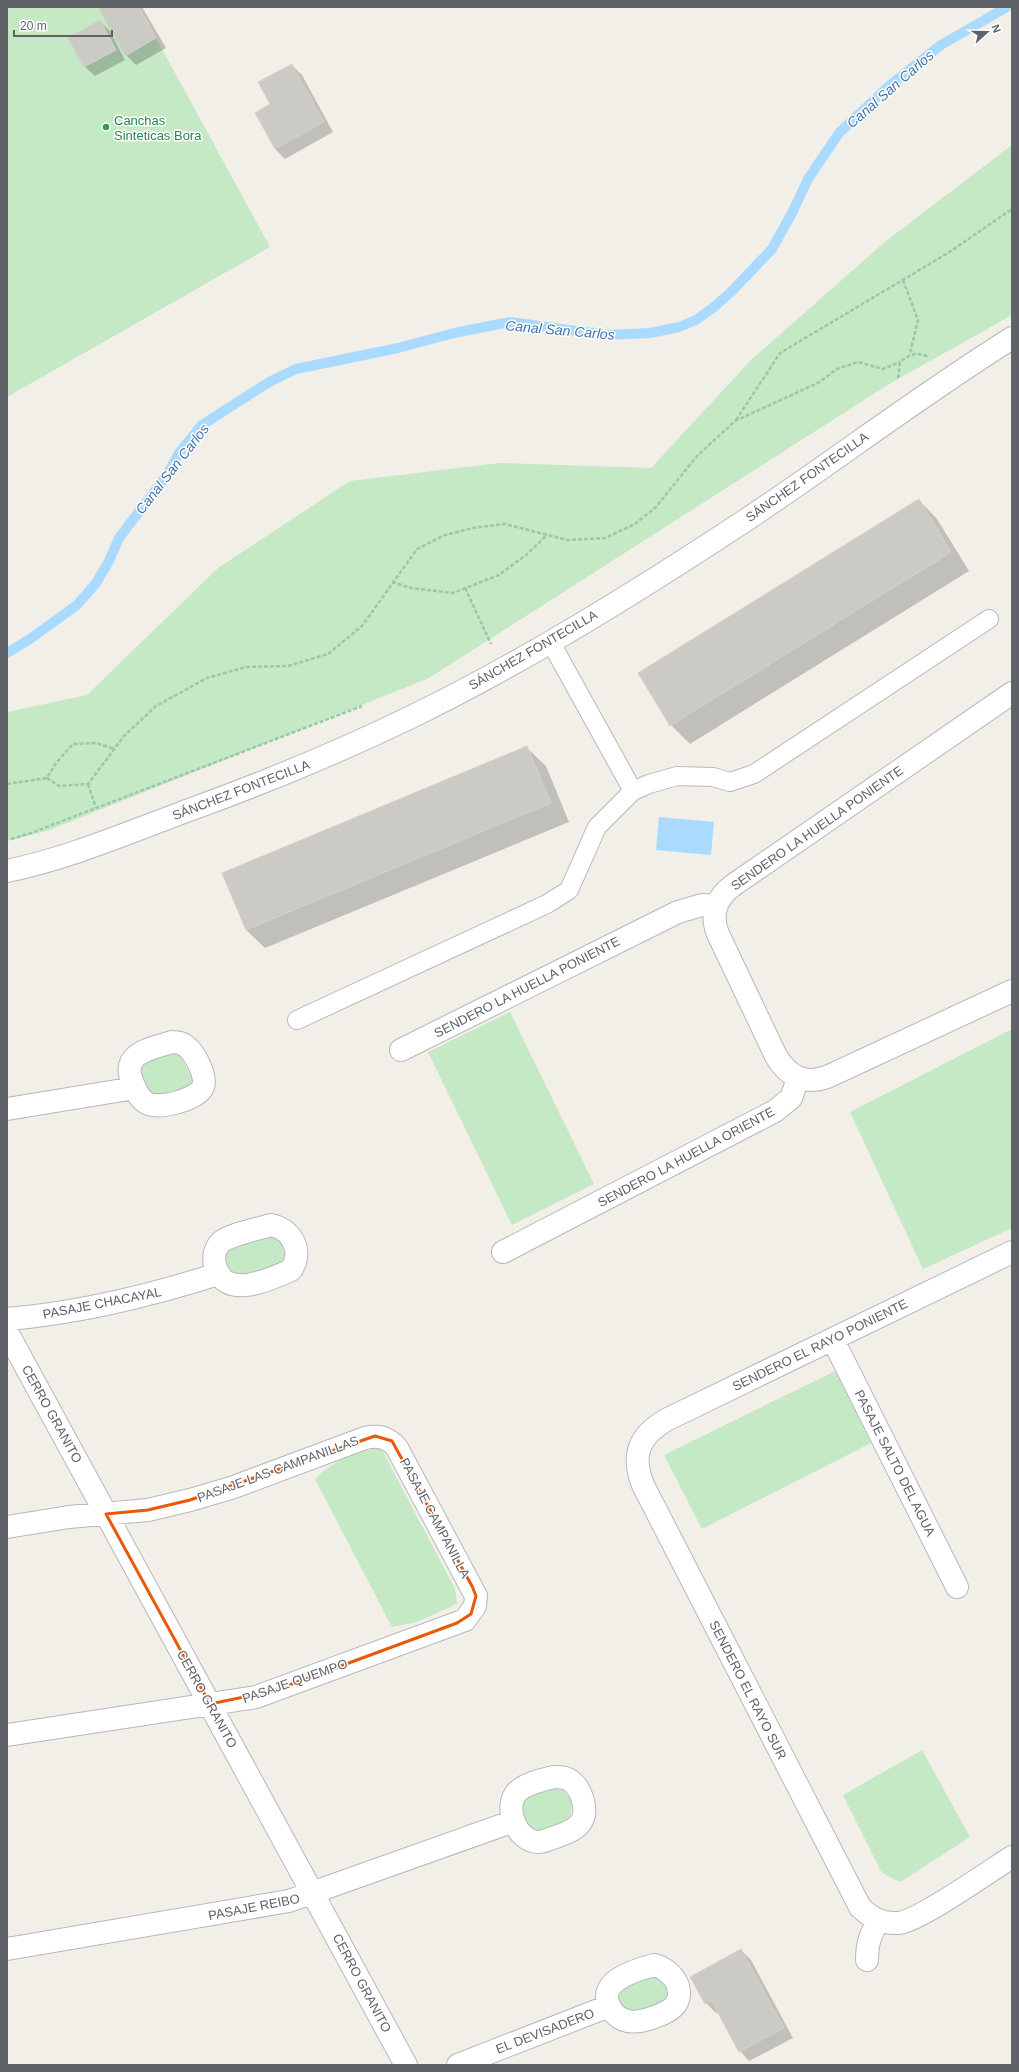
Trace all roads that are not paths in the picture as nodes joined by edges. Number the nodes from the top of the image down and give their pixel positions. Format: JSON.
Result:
{"nodes":[{"id":1,"x":1012,"y":338,"type":"edge"},
{"id":2,"x":989,"y":619,"type":"dead end"},
{"id":3,"x":550,"y":640,"type":"junction"},
{"id":4,"x":1012,"y":693,"type":"edge"},
{"id":5,"x":633,"y":792,"type":"junction"},
{"id":6,"x":7,"y":871,"type":"edge"},
{"id":7,"x":715,"y":906,"type":"junction"},
{"id":8,"x":1012,"y":991,"type":"edge"},
{"id":9,"x":296,"y":1020,"type":"dead end"},
{"id":10,"x":401,"y":1050,"type":"dead end"},
{"id":11,"x":798,"y":1079,"type":"junction"},
{"id":12,"x":135,"y":1088,"type":"dead end"},
{"id":13,"x":7,"y":1109,"type":"edge"},
{"id":14,"x":503,"y":1252,"type":"dead end"},
{"id":15,"x":1012,"y":1252,"type":"edge"},
{"id":16,"x":218,"y":1274,"type":"dead end"},
{"id":17,"x":7,"y":1319,"type":"edge"},
{"id":18,"x":7,"y":1332,"type":"edge"},
{"id":19,"x":833,"y":1340,"type":"junction"},
{"id":20,"x":384,"y":1437,"type":"joint"},
{"id":21,"x":639,"y":1450,"type":"joint"},
{"id":22,"x":106,"y":1514,"type":"junction"},
{"id":23,"x":7,"y":1527,"type":"edge"},
{"id":24,"x":957,"y":1587,"type":"dead end"},
{"id":25,"x":475,"y":1606,"type":"joint"},
{"id":26,"x":210,"y":1704,"type":"junction"},
{"id":27,"x":7,"y":1735,"type":"edge"},
{"id":28,"x":514,"y":1821,"type":"dead end"},
{"id":29,"x":1012,"y":1857,"type":"edge"},
{"id":30,"x":313,"y":1894,"type":"junction"},
{"id":31,"x":878,"y":1921,"type":"junction"},
{"id":32,"x":7,"y":1949,"type":"edge"},
{"id":33,"x":866,"y":1960,"type":"dead end"},
{"id":34,"x":609,"y":2006,"type":"dead end"},
{"id":35,"x":406,"y":2065,"type":"edge"},
{"id":36,"x":458,"y":2065,"type":"edge"}],
"edges":[{"from":1,"to":3,"type":"street","name":"SÁNCHEZ FONTECILLA"},
{"from":2,"to":5,"type":"lane"},
{"from":3,"to":5,"type":"lane"},
{"from":3,"to":6,"type":"street","name":"SÁNCHEZ FONTECILLA"},
{"from":4,"to":7,"type":"street","name":"SENDERO LA HUELLA PONIENTE"},
{"from":5,"to":9,"type":"lane"},
{"from":7,"to":10,"type":"street","name":"SENDERO LA HUELLA PONIENTE"},
{"from":7,"to":11,"type":"street"},
{"from":8,"to":11,"type":"street"},
{"from":11,"to":14,"type":"street","name":"SENDERO LA HUELLA ORIENTE"},
{"from":12,"to":13,"type":"street"},
{"from":15,"to":19,"type":"street","name":"SENDERO EL RAYO PONIENTE"},
{"from":16,"to":17,"type":"street","name":"PASAJE CHACAYAL"},
{"from":18,"to":22,"type":"street","name":"CERRO GRANITO"},
{"from":19,"to":21,"type":"street","name":"SENDERO EL RAYO PONIENTE"},
{"from":19,"to":24,"type":"street","name":"PASAJE SALTO DEL AGUA"},
{"from":20,"to":22,"type":"street","name":"PASAJE LAS CAMPANILLAS"},
{"from":20,"to":25,"type":"street","name":"PASAJE CAMPANILLA"},
{"from":21,"to":31,"type":"street","name":"SENDERO EL RAYO SUR"},
{"from":22,"to":23,"type":"street","name":"PASAJE LAS CAMPANILLAS"},
{"from":22,"to":26,"type":"street","name":"CERRO GRANITO"},
{"from":25,"to":26,"type":"street","name":"PASAJE QUEMPO"},
{"from":26,"to":27,"type":"street","name":"PASAJE QUEMPO"},
{"from":26,"to":30,"type":"street","name":"CERRO GRANITO"},
{"from":28,"to":30,"type":"street","name":"PASAJE REIBO"},
{"from":29,"to":31,"type":"street"},
{"from":30,"to":32,"type":"street","name":"PASAJE REIBO"},
{"from":30,"to":35,"type":"street","name":"CERRO GRANITO"},
{"from":31,"to":33,"type":"street"},
{"from":34,"to":36,"type":"street","name":"EL DEVISADERO"}]}
